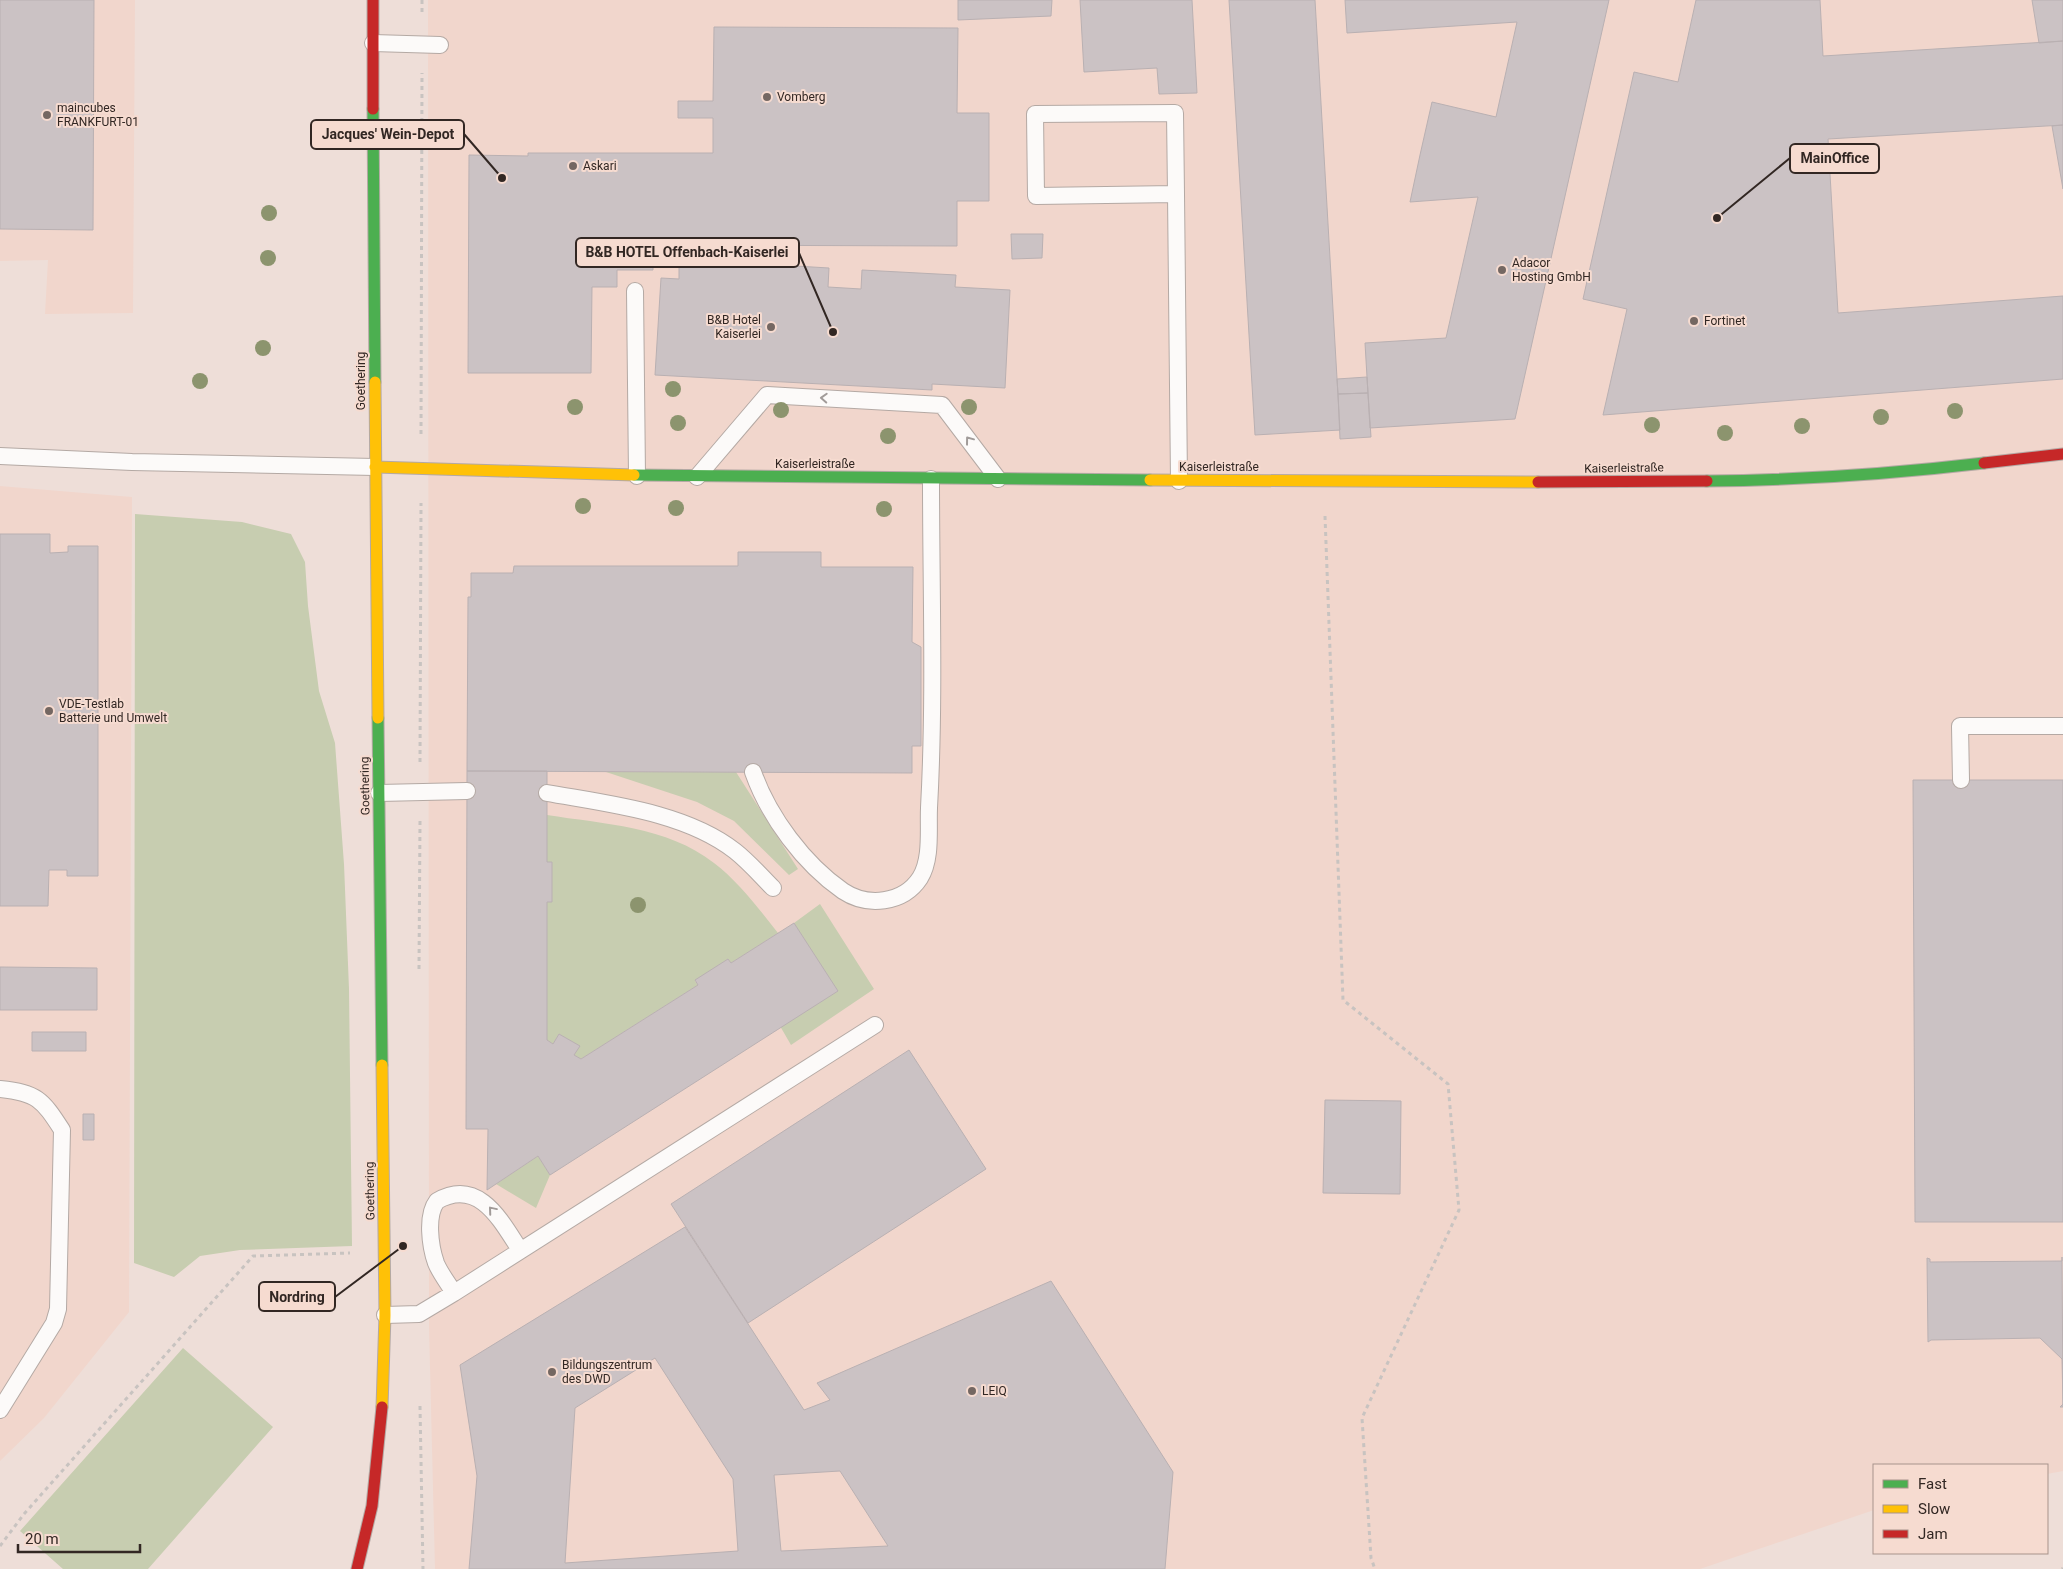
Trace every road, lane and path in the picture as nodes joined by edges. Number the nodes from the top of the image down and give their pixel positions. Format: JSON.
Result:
{"nodes":[{"id":1,"x":373,"y":0,"type":"edge"},
{"id":2,"x":422,"y":0,"type":"edge"},
{"id":3,"x":373,"y":43,"type":"junction"},
{"id":4,"x":422,"y":44,"type":"junction"},
{"id":5,"x":440,"y":45,"type":"dead end"},
{"id":6,"x":1176,"y":194,"type":"junction"},
{"id":7,"x":635,"y":290,"type":"dead end"},
{"id":8,"x":2063,"y":454,"type":"edge"},
{"id":9,"x":0,"y":456,"type":"edge"},
{"id":10,"x":375,"y":467,"type":"junction"},
{"id":11,"x":421,"y":469,"type":"junction"},
{"id":12,"x":637,"y":476,"type":"junction"},
{"id":13,"x":697,"y":477,"type":"junction"},
{"id":14,"x":931,"y":479,"type":"junction"},
{"id":15,"x":998,"y":479,"type":"junction"},
{"id":16,"x":1179,"y":481,"type":"junction"},
{"id":17,"x":1327,"y":539,"type":"dead end"},
{"id":18,"x":2063,"y":726,"type":"edge"},
{"id":19,"x":753,"y":772,"type":"dead end"},
{"id":20,"x":1961,"y":780,"type":"dead end"},
{"id":21,"x":379,"y":792,"type":"junction"},
{"id":22,"x":420,"y":792,"type":"junction"},
{"id":23,"x":467,"y":792,"type":"dead end"},
{"id":24,"x":547,"y":793,"type":"dead end"},
{"id":25,"x":774,"y":888,"type":"dead end"},
{"id":26,"x":874,"y":1025,"type":"dead end"},
{"id":27,"x":0,"y":1089,"type":"edge"},
{"id":28,"x":520,"y":1250,"type":"junction"},
{"id":29,"x":385,"y":1252,"type":"junction"},
{"id":30,"x":454,"y":1293,"type":"junction"},
{"id":31,"x":385,"y":1315,"type":"junction"},
{"id":32,"x":0,"y":1410,"type":"edge"},
{"id":33,"x":0,"y":1546,"type":"edge"},
{"id":34,"x":357,"y":1569,"type":"edge"},
{"id":35,"x":1375,"y":1569,"type":"edge"}],
"edges":[{"from":1,"to":3,"type":"street","name":"Goethering"},
{"from":2,"to":4,"type":"path"},
{"from":3,"to":4,"type":"lane"},
{"from":3,"to":10,"type":"street","name":"Goethering"},
{"from":4,"to":5,"type":"lane"},
{"from":4,"to":11,"type":"path"},
{"from":6,"to":6,"type":"lane"},
{"from":6,"to":16,"type":"lane"},
{"from":7,"to":12,"type":"lane"},
{"from":8,"to":16,"type":"street","name":"Kaiserleistraße"},
{"from":9,"to":10,"type":"lane"},
{"from":10,"to":11,"type":"street","name":"Kaiserleistraße"},
{"from":10,"to":21,"type":"street","name":"Goethering"},
{"from":11,"to":12,"type":"street","name":"Kaiserleistraße"},
{"from":11,"to":22,"type":"path"},
{"from":12,"to":13,"type":"street","name":"Kaiserleistraße"},
{"from":13,"to":14,"type":"street","name":"Kaiserleistraße"},
{"from":15,"to":13,"type":"lane","one_way":true},
{"from":14,"to":15,"type":"street","name":"Kaiserleistraße"},
{"from":14,"to":19,"type":"lane"},
{"from":15,"to":16,"type":"street","name":"Kaiserleistraße"},
{"from":17,"to":35,"type":"path"},
{"from":18,"to":20,"type":"lane"},
{"from":21,"to":22,"type":"lane"},
{"from":21,"to":29,"type":"street","name":"Goethering"},
{"from":22,"to":23,"type":"lane"},
{"from":24,"to":25,"type":"lane"},
{"from":26,"to":28,"type":"lane"},
{"from":27,"to":32,"type":"lane"},
{"from":28,"to":30,"type":"lane"},
{"from":28,"to":30,"type":"lane","one_way":true},
{"from":29,"to":31,"type":"street","name":"Goethering"},
{"from":29,"to":33,"type":"path"},
{"from":30,"to":31,"type":"lane"},
{"from":31,"to":34,"type":"street","name":"Goethering"}]}
